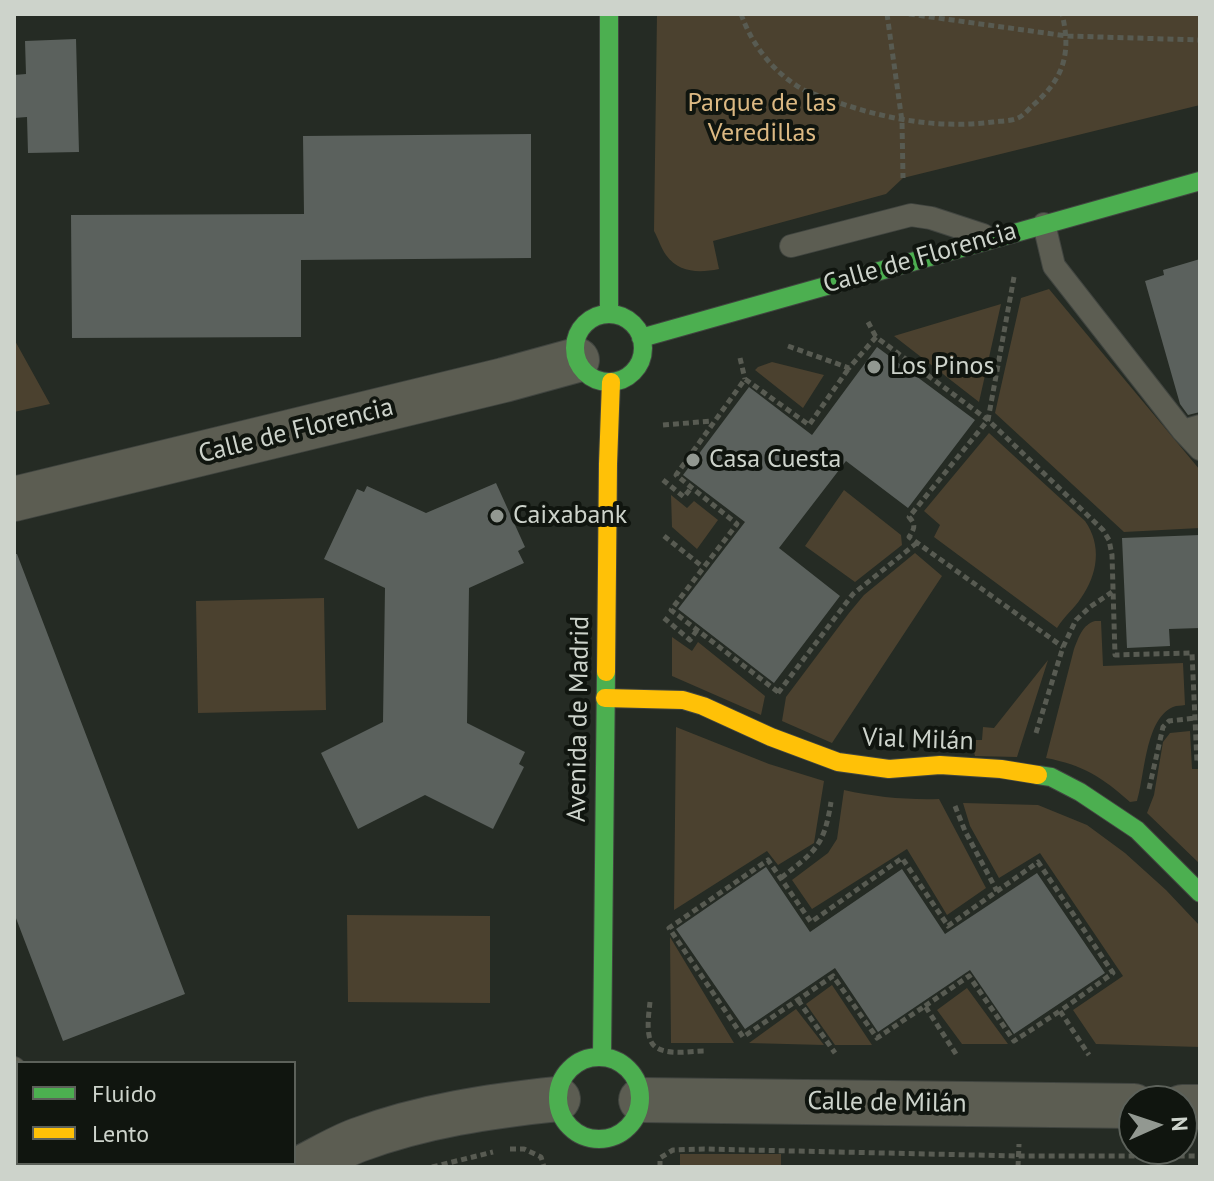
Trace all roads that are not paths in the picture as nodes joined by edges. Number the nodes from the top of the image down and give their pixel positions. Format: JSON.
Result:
{"nodes":[{"id":1,"x":609,"y":14,"type":"edge"},
{"id":2,"x":1200,"y":181,"type":"edge"},
{"id":3,"x":1044,"y":224,"type":"junction"},
{"id":4,"x":992,"y":238,"type":"junction"},
{"id":5,"x":791,"y":246,"type":"dead end"},
{"id":6,"x":609,"y":314,"type":"junction"},
{"id":7,"x":641,"y":338,"type":"junction"},
{"id":8,"x":594,"y":371,"type":"junction"},
{"id":9,"x":1192,"y":429,"type":"edge"},
{"id":10,"x":1200,"y":449,"type":"edge"},
{"id":11,"x":14,"y":499,"type":"edge"},
{"id":12,"x":605,"y":698,"type":"junction"},
{"id":13,"x":1200,"y":893,"type":"edge"},
{"id":14,"x":602,"y":1056,"type":"junction"},
{"id":15,"x":558,"y":1099,"type":"junction"},
{"id":16,"x":641,"y":1100,"type":"junction"},
{"id":17,"x":1118,"y":1106,"type":"edge"},
{"id":18,"x":303,"y":1167,"type":"edge"}],
"edges":[{"from":1,"to":6,"type":"street"},
{"from":2,"to":3,"type":"street","name":"Calle de Florencia"},
{"from":3,"to":4,"type":"street","name":"Calle de Florencia"},
{"from":3,"to":9,"type":"lane"},
{"from":4,"to":5,"type":"lane"},
{"from":4,"to":7,"type":"street","name":"Calle de Florencia"},
{"from":6,"to":7,"type":"street"},
{"from":6,"to":8,"type":"street"},
{"from":7,"to":8,"type":"street"},
{"from":8,"to":11,"type":"street","name":"Calle de Florencia"},
{"from":8,"to":12,"type":"street","name":"Avenida de Madrid"},
{"from":9,"to":10,"type":"lane"},
{"from":12,"to":13,"type":"street","name":"Vial Milán"},
{"from":12,"to":14,"type":"street","name":"Avenida de Madrid"},
{"from":14,"to":15,"type":"street"},
{"from":14,"to":16,"type":"street"},
{"from":15,"to":16,"type":"street"},
{"from":15,"to":18,"type":"street"},
{"from":16,"to":17,"type":"street","name":"Calle de Milán"}]}
